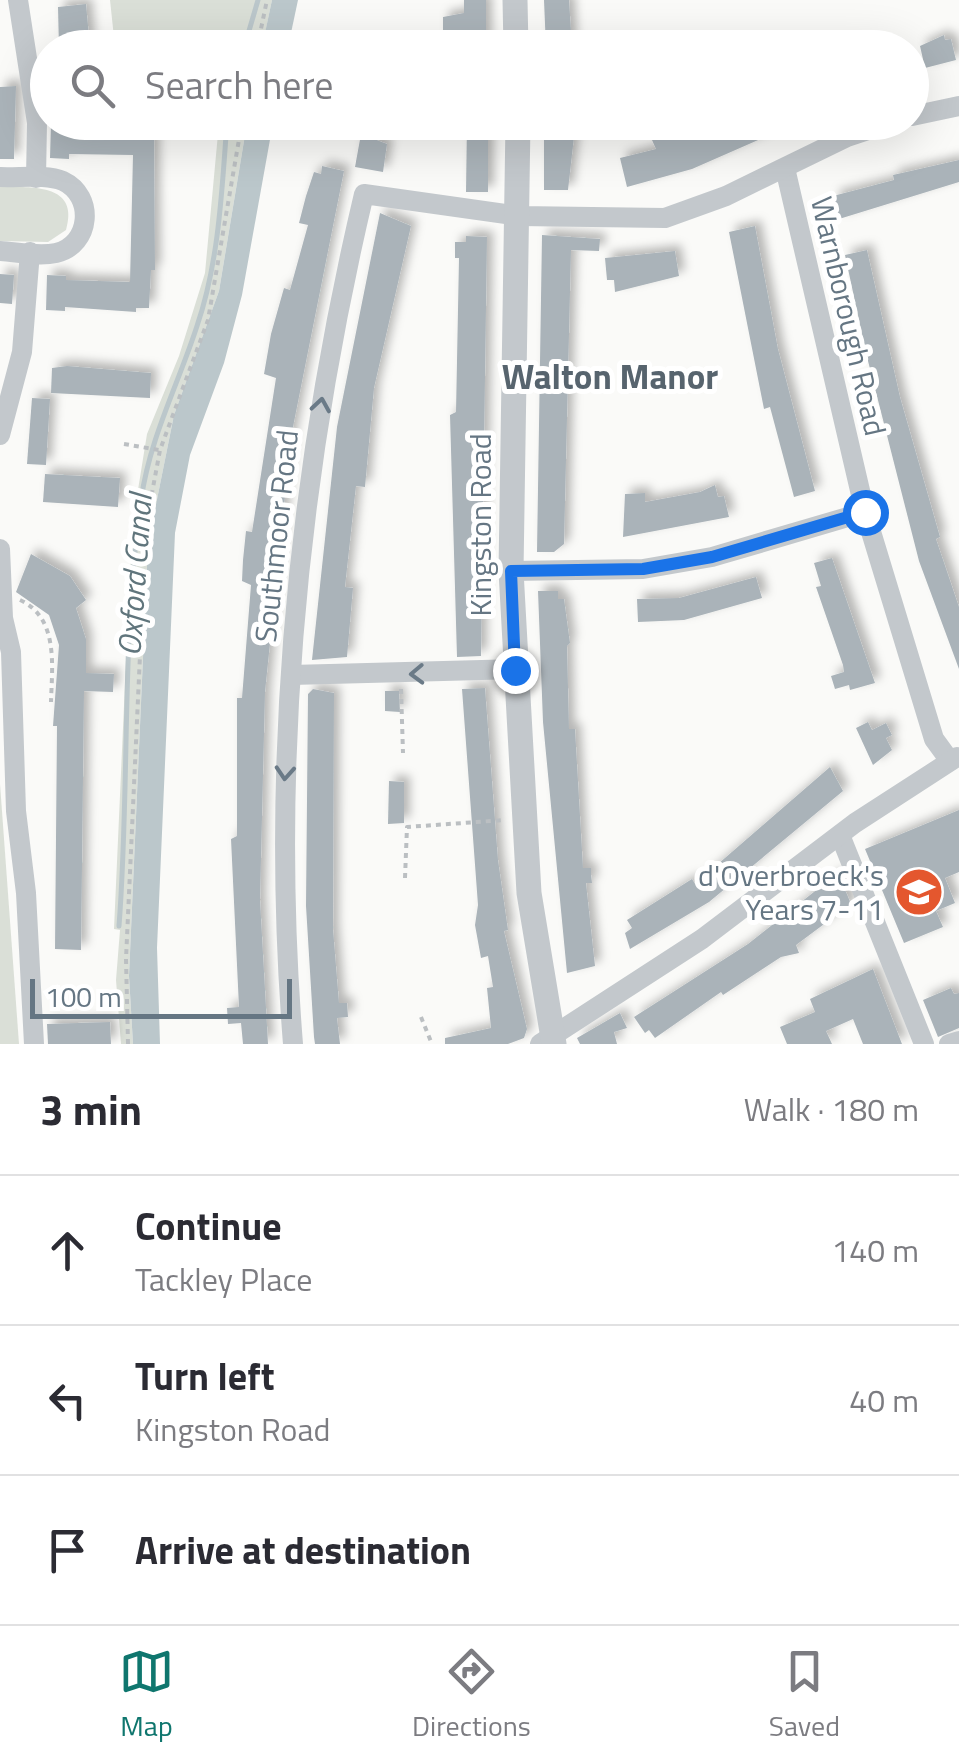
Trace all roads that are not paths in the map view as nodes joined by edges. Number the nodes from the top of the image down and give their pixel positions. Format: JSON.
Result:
{"nodes":[{"id":1,"x":18,"y":0,"type":"edge"},
{"id":2,"x":515,"y":0,"type":"edge"},
{"id":3,"x":516,"y":30,"type":"edge"},
{"id":4,"x":30,"y":78,"type":"edge"},
{"id":5,"x":959,"y":106,"type":"edge"},
{"id":6,"x":929,"y":112,"type":"edge"},
{"id":7,"x":37,"y":140,"type":"edge"},
{"id":8,"x":518,"y":140,"type":"edge"},
{"id":9,"x":843,"y":140,"type":"edge"},
{"id":10,"x":785,"y":168,"type":"junction"},
{"id":11,"x":0,"y":178,"type":"edge"},
{"id":12,"x":36,"y":178,"type":"junction"},
{"id":13,"x":519,"y":216,"type":"junction"},
{"id":14,"x":0,"y":251,"type":"edge"},
{"id":15,"x":30,"y":252,"type":"junction"},
{"id":16,"x":0,"y":435,"type":"edge"},
{"id":17,"x":865,"y":512,"type":"junction"},
{"id":18,"x":0,"y":549,"type":"edge"},
{"id":19,"x":511,"y":571,"type":"junction"},
{"id":20,"x":515,"y":670,"type":"junction"},
{"id":21,"x":291,"y":675,"type":"junction"},
{"id":22,"x":954,"y":759,"type":"edge"},
{"id":23,"x":840,"y":835,"type":"junction"},
{"id":24,"x":959,"y":1041,"type":"edge"},
{"id":25,"x":549,"y":1042,"type":"edge"},
{"id":26,"x":34,"y":1044,"type":"edge"},
{"id":27,"x":293,"y":1044,"type":"edge"},
{"id":28,"x":924,"y":1044,"type":"edge"},
{"id":29,"x":949,"y":1044,"type":"edge"}],
"edges":[{"from":1,"to":4,"type":"street"},
{"from":2,"to":3,"type":"street"},
{"from":5,"to":6,"type":"street"},
{"from":7,"to":12,"type":"street"},
{"from":8,"to":13,"type":"street","name":"Kingston Road"},
{"from":9,"to":10,"type":"street","name":"Southmoor Road"},
{"from":10,"to":13,"type":"street","name":"Southmoor Road"},
{"from":10,"to":17,"type":"street","name":"Warnborough Road"},
{"from":11,"to":12,"type":"street"},
{"from":12,"to":15,"type":"street"},
{"from":13,"to":19,"type":"street","name":"Kingston Road"},
{"from":21,"to":13,"type":"street","name":"Southmoor Road","one_way":true},
{"from":14,"to":15,"type":"street"},
{"from":15,"to":16,"type":"street"},
{"from":17,"to":19,"type":"street"},
{"from":17,"to":22,"type":"street","name":"Warnborough Road"},
{"from":18,"to":26,"type":"street"},
{"from":19,"to":20,"type":"street","name":"Kingston Road"},
{"from":20,"to":21,"type":"street","one_way":true},
{"from":20,"to":25,"type":"street","name":"Kingston Road"},
{"from":21,"to":27,"type":"street","name":"Southmoor Road","one_way":true},
{"from":22,"to":23,"type":"street"},
{"from":23,"to":25,"type":"street"},
{"from":23,"to":28,"type":"street"},
{"from":24,"to":29,"type":"street"}]}
